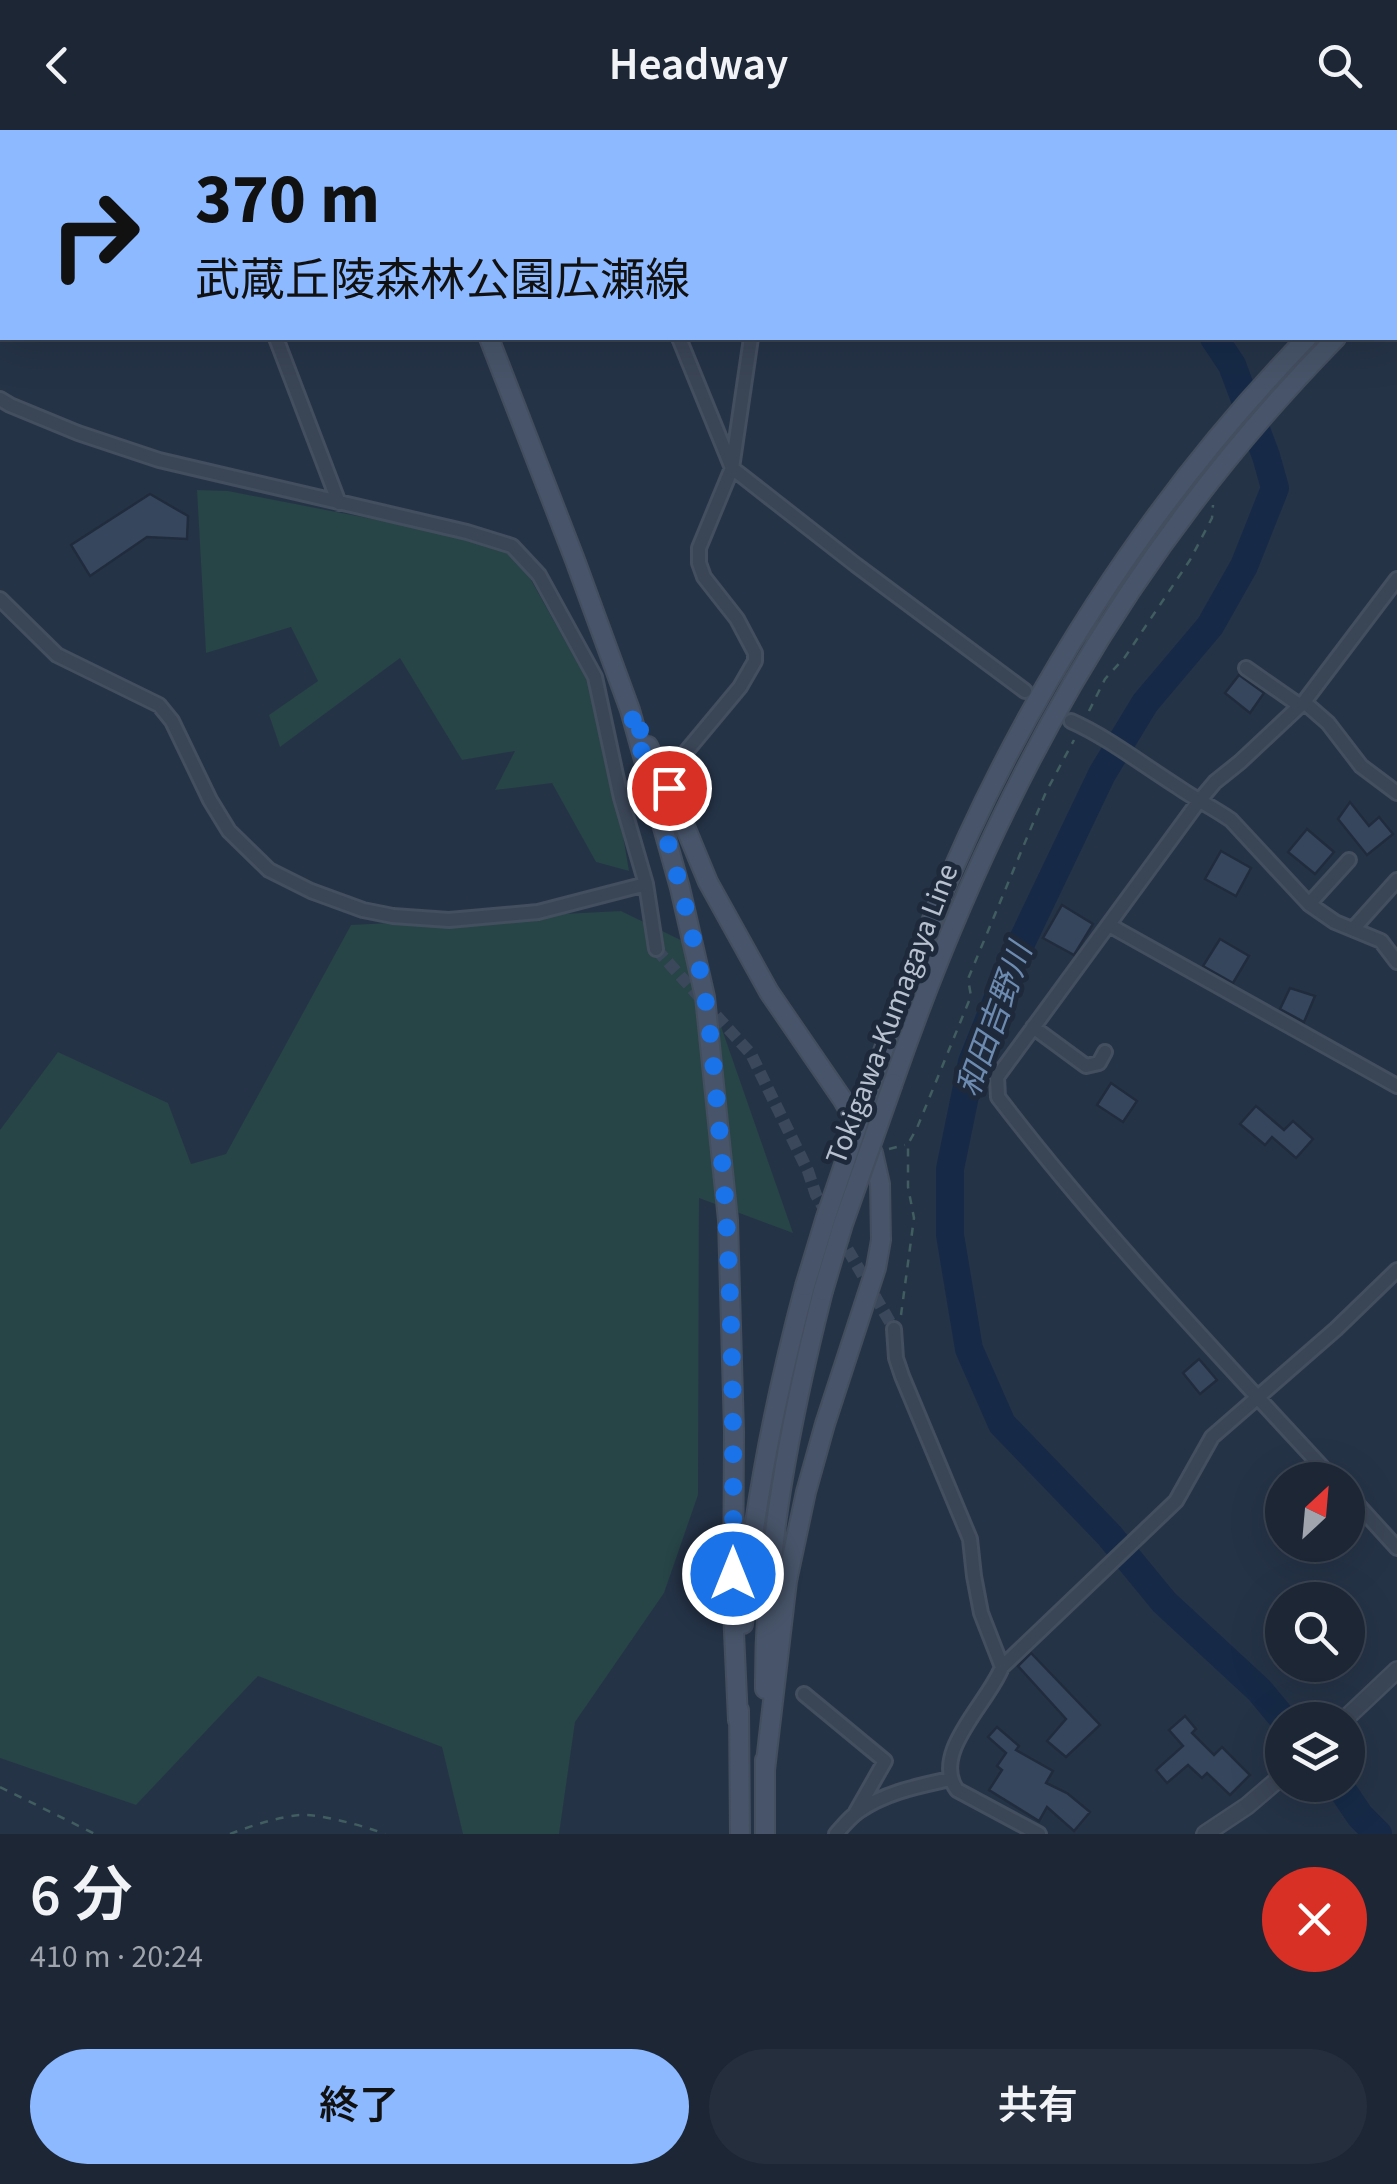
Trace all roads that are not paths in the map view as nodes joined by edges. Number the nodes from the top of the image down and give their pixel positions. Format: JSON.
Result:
{"nodes":[{"id":1,"x":277,"y":340,"type":"edge"},
{"id":2,"x":490,"y":340,"type":"edge"},
{"id":3,"x":680,"y":340,"type":"edge"},
{"id":4,"x":752,"y":340,"type":"edge"},
{"id":5,"x":1306,"y":340,"type":"edge"},
{"id":6,"x":1334,"y":340,"type":"edge"},
{"id":7,"x":0,"y":398,"type":"edge"},
{"id":8,"x":732,"y":468,"type":"junction"},
{"id":9,"x":339,"y":503,"type":"junction"},
{"id":10,"x":1397,"y":579,"type":"edge"},
{"id":11,"x":0,"y":599,"type":"edge"},
{"id":12,"x":1246,"y":668,"type":"dead end"},
{"id":13,"x":1026,"y":691,"type":"dead end"},
{"id":14,"x":1301,"y":703,"type":"junction"},
{"id":15,"x":630,"y":710,"type":"junction"},
{"id":16,"x":1081,"y":726,"type":"road end"},
{"id":17,"x":675,"y":765,"type":"dead end"},
{"id":18,"x":637,"y":786,"type":"dead end"},
{"id":19,"x":1397,"y":793,"type":"edge"},
{"id":20,"x":621,"y":798,"type":"junction"},
{"id":21,"x":1200,"y":801,"type":"junction"},
{"id":22,"x":1349,"y":860,"type":"dead end"},
{"id":23,"x":1397,"y":880,"type":"edge"},
{"id":24,"x":646,"y":884,"type":"junction"},
{"id":25,"x":1308,"y":904,"type":"junction"},
{"id":26,"x":1109,"y":925,"type":"junction"},
{"id":27,"x":1354,"y":929,"type":"junction"},
{"id":28,"x":656,"y":949,"type":"tunnel mouth"},
{"id":29,"x":1397,"y":962,"type":"edge"},
{"id":30,"x":1034,"y":1028,"type":"junction"},
{"id":31,"x":1105,"y":1052,"type":"dead end"},
{"id":32,"x":884,"y":1080,"type":"junction"},
{"id":33,"x":1397,"y":1086,"type":"edge"},
{"id":34,"x":1397,"y":1270,"type":"edge"},
{"id":35,"x":814,"y":1288,"type":"junction"},
{"id":36,"x":894,"y":1329,"type":"tunnel mouth"},
{"id":37,"x":1257,"y":1396,"type":"junction"},
{"id":38,"x":1318,"y":1462,"type":"edge"},
{"id":39,"x":1365,"y":1513,"type":"edge"},
{"id":40,"x":1397,"y":1548,"type":"edge"},
{"id":41,"x":1002,"y":1667,"type":"junction"},
{"id":42,"x":1397,"y":1670,"type":"edge"},
{"id":43,"x":804,"y":1694,"type":"dead end"},
{"id":44,"x":1363,"y":1702,"type":"edge"},
{"id":45,"x":738,"y":1720,"type":"junction"},
{"id":46,"x":766,"y":1770,"type":"junction"},
{"id":47,"x":950,"y":1779,"type":"junction"},
{"id":48,"x":1265,"y":1791,"type":"edge"},
{"id":49,"x":856,"y":1812,"type":"junction"},
{"id":50,"x":740,"y":1834,"type":"edge"},
{"id":51,"x":765,"y":1834,"type":"edge"},
{"id":52,"x":836,"y":1834,"type":"edge"},
{"id":53,"x":1039,"y":1834,"type":"edge"},
{"id":54,"x":1205,"y":1834,"type":"edge"}],
"edges":[{"from":1,"to":9,"type":"street"},
{"from":2,"to":15,"type":"main road"},
{"from":3,"to":8,"type":"street"},
{"from":4,"to":8,"type":"street"},
{"from":5,"to":32,"type":"main road","name":"Tokigawa-Kumagaya Line"},
{"from":6,"to":32,"type":"main road","name":"Tokigawa-Kumagaya Line"},
{"from":7,"to":9,"type":"street"},
{"from":8,"to":13,"type":"street"},
{"from":8,"to":17,"type":"street"},
{"from":9,"to":20,"type":"street"},
{"from":10,"to":14,"type":"street"},
{"from":11,"to":24,"type":"street"},
{"from":12,"to":14,"type":"street"},
{"from":14,"to":19,"type":"street"},
{"from":14,"to":21,"type":"street"},
{"from":15,"to":45,"type":"main road"},
{"from":15,"to":46,"type":"main road"},
{"from":16,"to":21,"type":"street"},
{"from":18,"to":20,"type":"street"},
{"from":20,"to":24,"type":"street"},
{"from":21,"to":25,"type":"street"},
{"from":21,"to":26,"type":"street"},
{"from":22,"to":25,"type":"street"},
{"from":23,"to":27,"type":"street"},
{"from":24,"to":28,"type":"street"},
{"from":25,"to":27,"type":"street"},
{"from":26,"to":30,"type":"street"},
{"from":26,"to":33,"type":"street"},
{"from":27,"to":29,"type":"street"},
{"from":30,"to":31,"type":"street"},
{"from":30,"to":37,"type":"street"},
{"from":32,"to":35,"type":"main road","name":"Tokigawa-Kumagaya Line","bridge":true},
{"from":34,"to":37,"type":"street"},
{"from":35,"to":45,"type":"main road","name":"Tokigawa-Kumagaya Line"},
{"from":35,"to":46,"type":"main road","name":"Tokigawa-Kumagaya Line"},
{"from":36,"to":41,"type":"street"},
{"from":37,"to":38,"type":"street"},
{"from":37,"to":41,"type":"street"},
{"from":39,"to":40,"type":"street"},
{"from":41,"to":47,"type":"street"},
{"from":42,"to":44,"type":"street"},
{"from":43,"to":49,"type":"street"},
{"from":45,"to":50,"type":"main road","name":"Tokigawa-Kumagaya Line"},
{"from":46,"to":51,"type":"main road","name":"Tokigawa-Kumagaya Line"},
{"from":47,"to":49,"type":"street"},
{"from":47,"to":53,"type":"street"},
{"from":48,"to":54,"type":"street"},
{"from":49,"to":52,"type":"street"}]}
